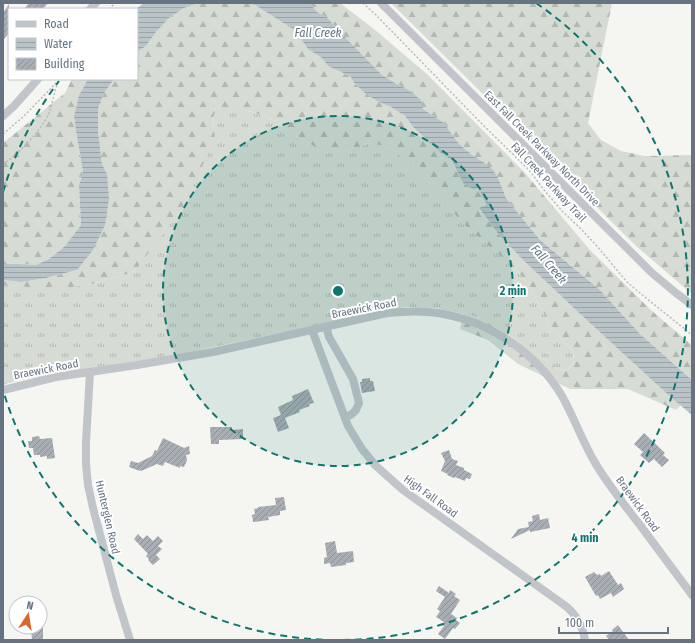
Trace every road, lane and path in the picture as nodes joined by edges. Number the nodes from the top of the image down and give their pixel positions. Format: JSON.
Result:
{"nodes":[{"id":1,"x":363,"y":3,"type":"edge"},
{"id":2,"x":381,"y":3,"type":"edge"},
{"id":3,"x":37,"y":80,"type":"edge"},
{"id":4,"x":58,"y":80,"type":"edge"},
{"id":5,"x":59,"y":80,"type":"edge"},
{"id":6,"x":3,"y":116,"type":"edge"},
{"id":7,"x":3,"y":134,"type":"edge"},
{"id":8,"x":3,"y":164,"type":"edge"},
{"id":9,"x":692,"y":305,"type":"edge"},
{"id":10,"x":326,"y":326,"type":"junction"},
{"id":11,"x":312,"y":330,"type":"junction"},
{"id":12,"x":692,"y":335,"type":"edge"},
{"id":13,"x":90,"y":372,"type":"junction"},
{"id":14,"x":3,"y":390,"type":"edge"},
{"id":15,"x":345,"y":418,"type":"junction"},
{"id":16,"x":692,"y":595,"type":"edge"},
{"id":17,"x":130,"y":640,"type":"edge"},
{"id":18,"x":585,"y":640,"type":"edge"}],
"edges":[{"from":1,"to":12,"type":"path","name":"Fall Creek Parkway Trail"},
{"from":2,"to":9,"type":"street","name":"East Fall Creek Parkway North Drive"},
{"from":3,"to":6,"type":"street"},
{"from":4,"to":7,"type":"path"},
{"from":5,"to":8,"type":"path"},
{"from":10,"to":11,"type":"street","name":"Braewick Road"},
{"from":10,"to":15,"type":"street"},
{"from":10,"to":16,"type":"street","name":"Braewick Road"},
{"from":11,"to":13,"type":"street","name":"Braewick Road"},
{"from":11,"to":15,"type":"street","name":"High Fall Road"},
{"from":13,"to":14,"type":"street","name":"Braewick Road"},
{"from":13,"to":17,"type":"street","name":"Hunterglen Road"},
{"from":15,"to":18,"type":"street","name":"High Fall Road"}]}
